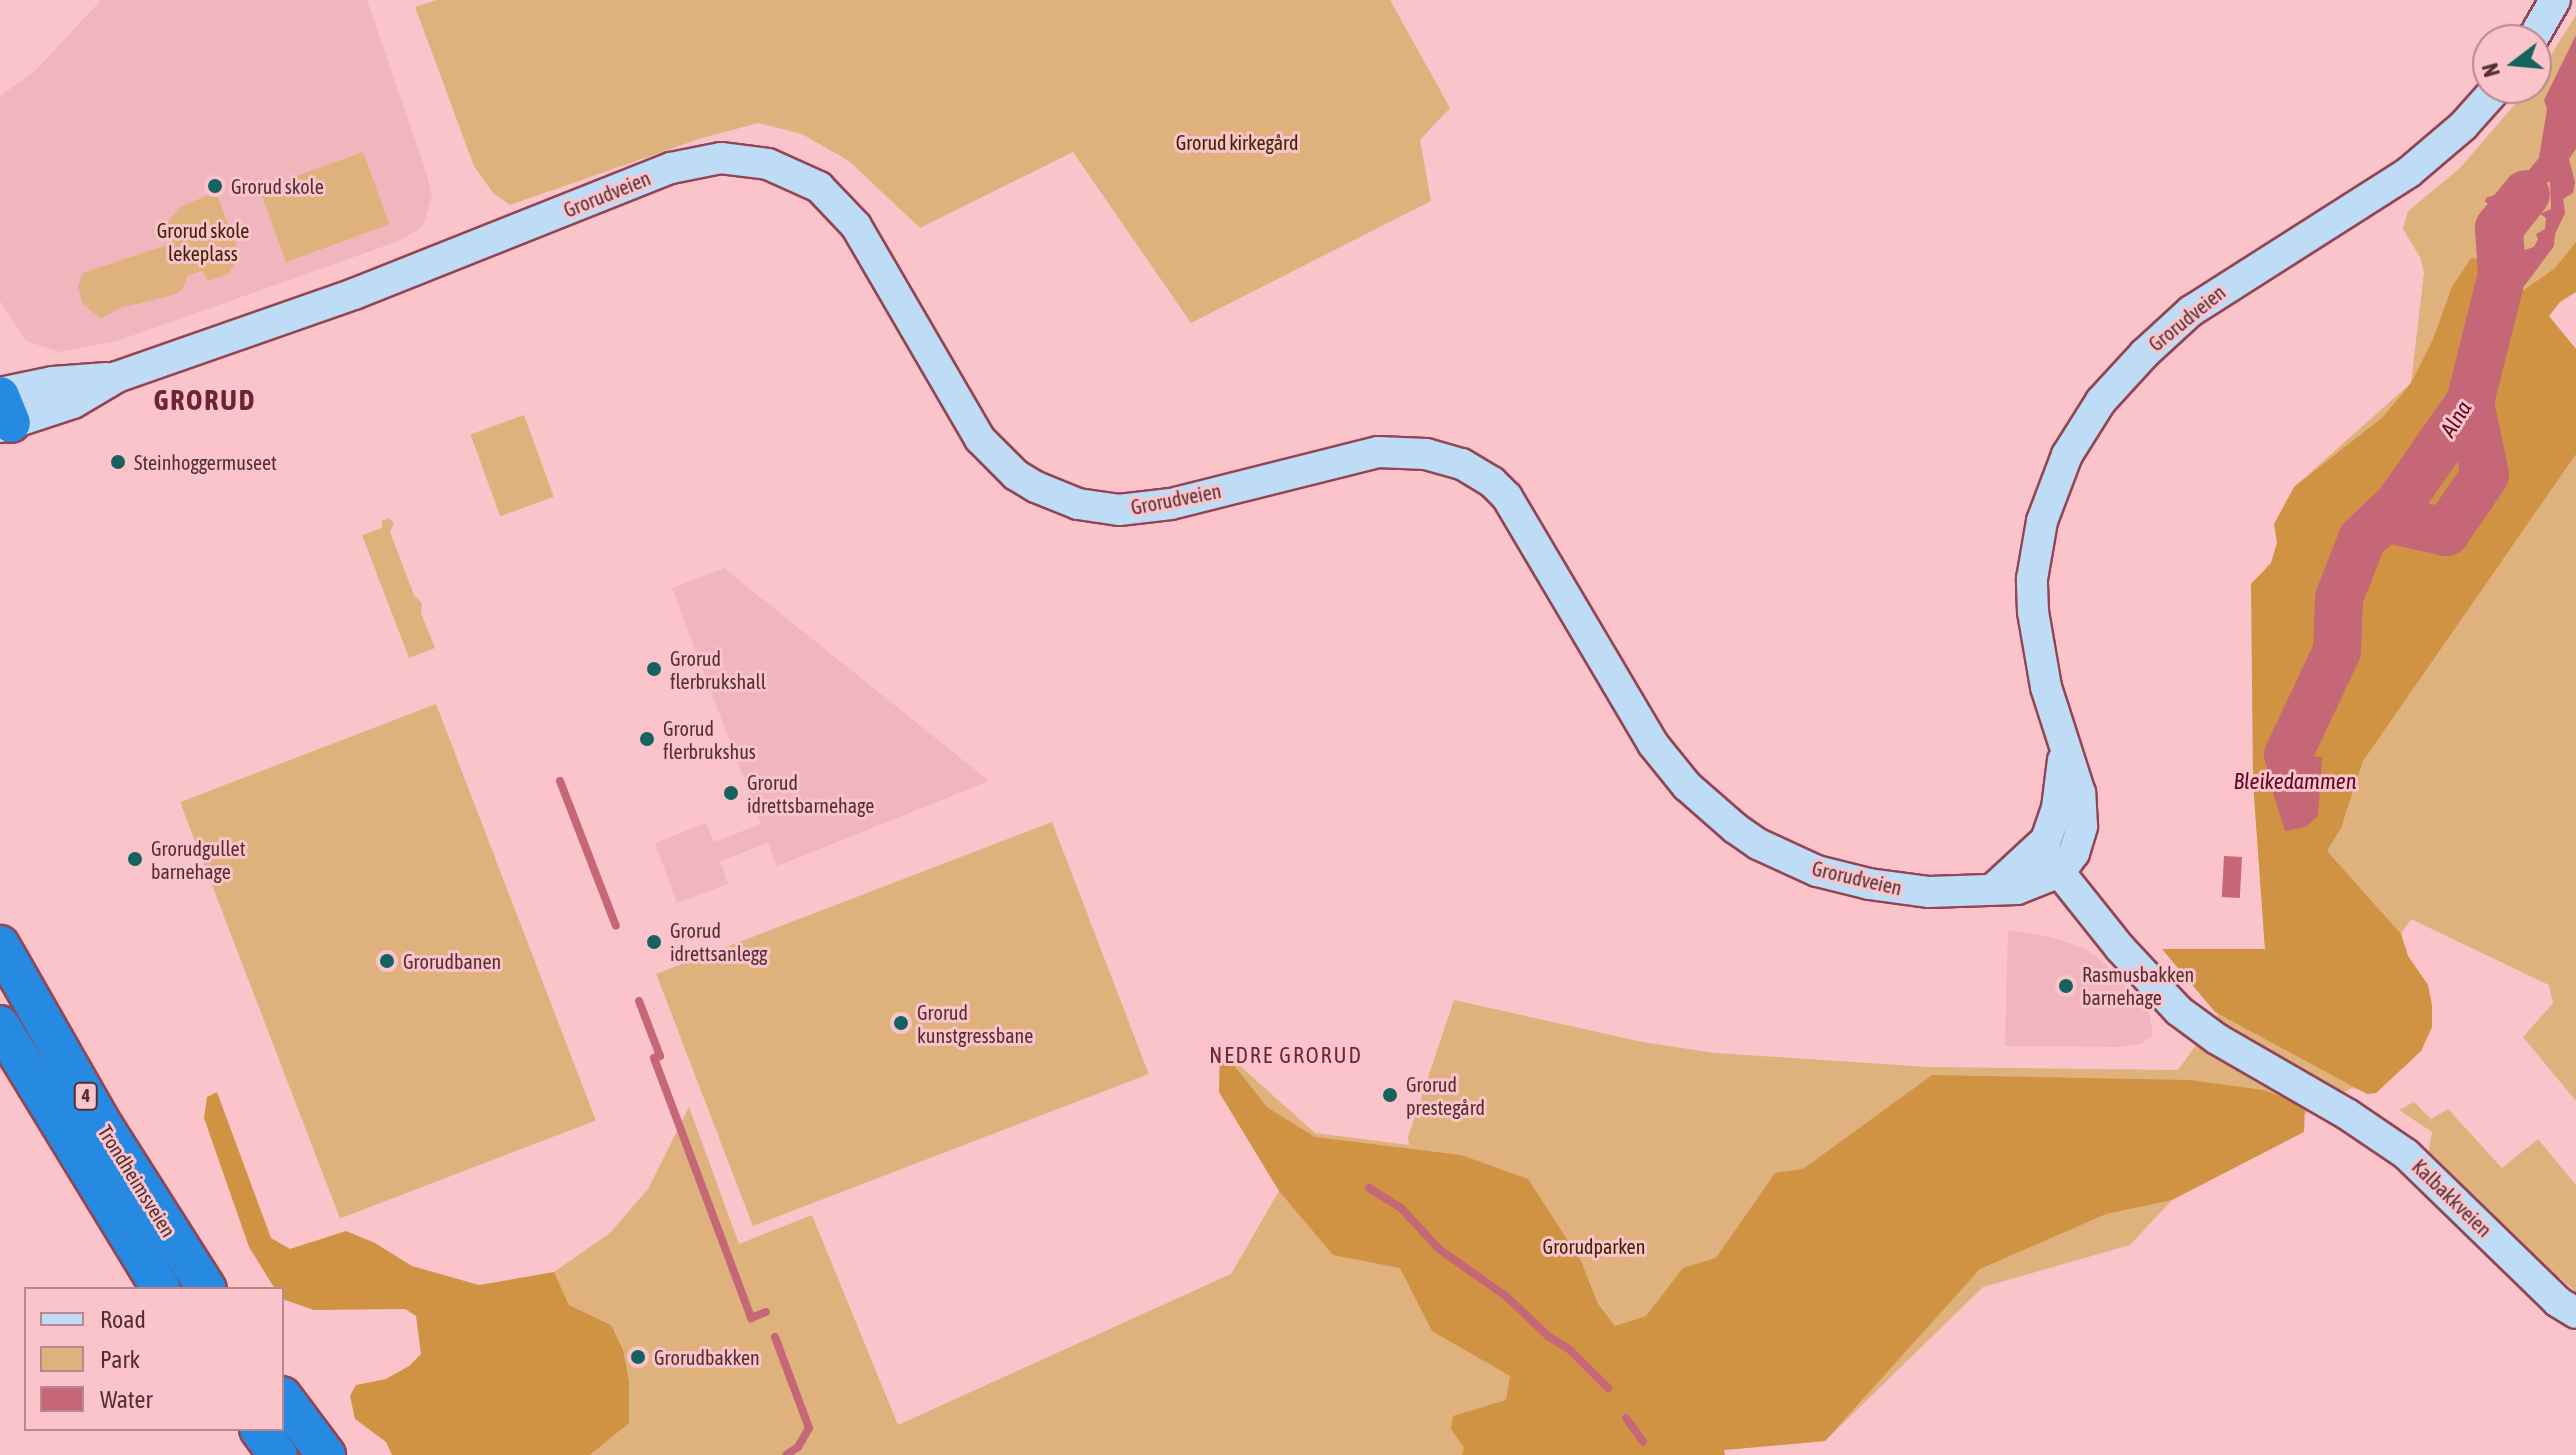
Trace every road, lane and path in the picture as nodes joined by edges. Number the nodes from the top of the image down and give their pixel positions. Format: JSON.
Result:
{"nodes":[{"id":1,"x":2555,"y":0,"type":"edge"},
{"id":2,"x":2541,"y":24,"type":"edge"},
{"id":3,"x":2481,"y":104,"type":"edge"},
{"id":4,"x":3,"y":410,"type":"edge"},
{"id":5,"x":2063,"y":747,"type":"junction"},
{"id":6,"x":2041,"y":849,"type":"junction"},
{"id":7,"x":2060,"y":872,"type":"junction"},
{"id":8,"x":1994,"y":888,"type":"junction"},
{"id":9,"x":0,"y":945,"type":"edge"},
{"id":10,"x":0,"y":1025,"type":"edge"},
{"id":11,"x":160,"y":1287,"type":"edge"},
{"id":12,"x":206,"y":1287,"type":"edge"},
{"id":13,"x":2576,"y":1313,"type":"edge"},
{"id":14,"x":284,"y":1399,"type":"edge"},
{"id":15,"x":260,"y":1431,"type":"edge"},
{"id":16,"x":278,"y":1455,"type":"edge"},
{"id":17,"x":326,"y":1455,"type":"edge"}],
"edges":[{"from":1,"to":2,"type":"street"},
{"from":3,"to":5,"type":"street","name":"Grorudveien"},
{"from":4,"to":8,"type":"street","name":"Grorudveien"},
{"from":5,"to":6,"type":"street","name":"Grorudveien"},
{"from":5,"to":7,"type":"street","name":"Grorudveien"},
{"from":6,"to":7,"type":"street"},
{"from":6,"to":8,"type":"street","name":"Grorudveien"},
{"from":7,"to":8,"type":"street","name":"Grorudveien"},
{"from":7,"to":13,"type":"street","name":"Kalbakkveien"},
{"from":9,"to":12,"type":"highway","name":"Trondheimsveien","number":"4"},
{"from":10,"to":11,"type":"highway","name":"Trondheimsveien","number":"4"},
{"from":14,"to":17,"type":"highway"},
{"from":15,"to":16,"type":"highway"}]}
